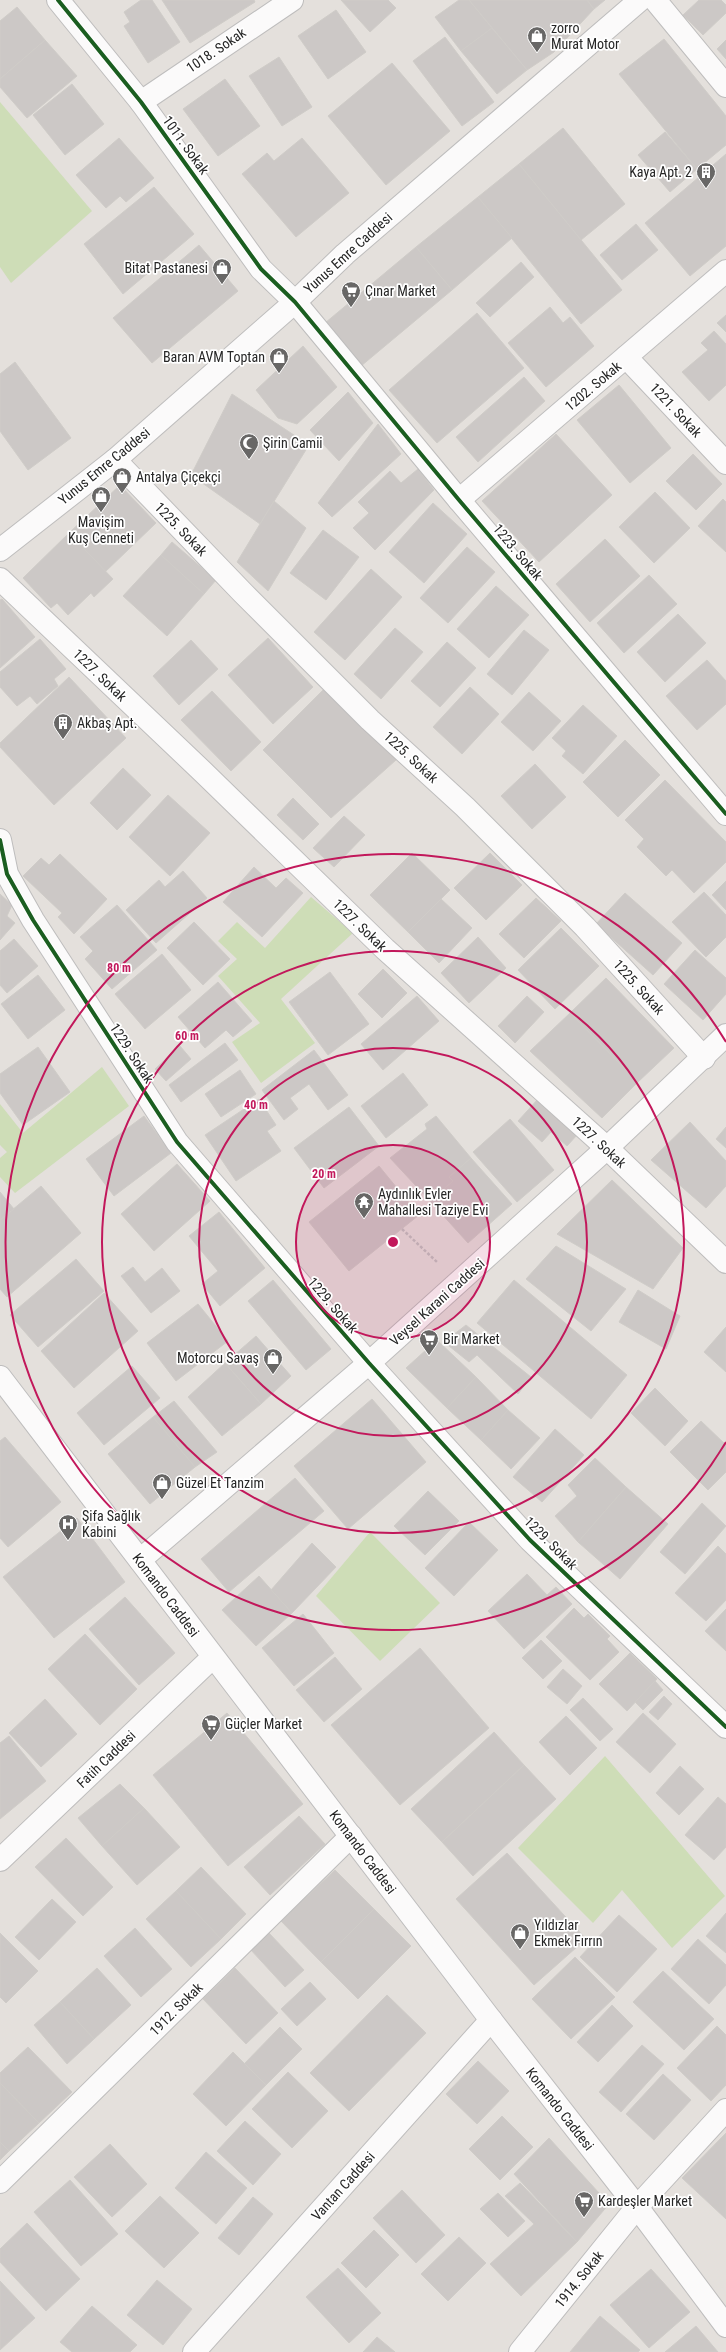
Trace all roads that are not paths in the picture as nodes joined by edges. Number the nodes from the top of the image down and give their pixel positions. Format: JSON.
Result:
{"nodes":[{"id":1,"x":58,"y":0,"type":"edge"},
{"id":2,"x":292,"y":0,"type":"edge"},
{"id":3,"x":640,"y":0,"type":"edge"},
{"id":4,"x":655,"y":0,"type":"edge"},
{"id":5,"x":726,"y":86,"type":"edge"},
{"id":6,"x":141,"y":102,"type":"junction"},
{"id":7,"x":726,"y":271,"type":"edge"},
{"id":8,"x":295,"y":302,"type":"junction"},
{"id":9,"x":626,"y":357,"type":"junction"},
{"id":10,"x":115,"y":460,"type":"junction"},
{"id":11,"x":726,"y":463,"type":"edge"},
{"id":12,"x":459,"y":500,"type":"junction"},
{"id":13,"x":0,"y":550,"type":"edge"},
{"id":14,"x":0,"y":579,"type":"edge"},
{"id":15,"x":726,"y":814,"type":"edge"},
{"id":16,"x":0,"y":840,"type":"edge"},
{"id":17,"x":726,"y":1035,"type":"edge"},
{"id":18,"x":704,"y":1058,"type":"junction"},
{"id":19,"x":607,"y":1148,"type":"junction"},
{"id":20,"x":726,"y":1262,"type":"edge"},
{"id":21,"x":369,"y":1363,"type":"junction"},
{"id":22,"x":0,"y":1377,"type":"edge"},
{"id":23,"x":140,"y":1560,"type":"junction"},
{"id":24,"x":213,"y":1657,"type":"junction"},
{"id":25,"x":726,"y":1727,"type":"edge"},
{"id":26,"x":351,"y":1836,"type":"junction"},
{"id":27,"x":0,"y":1860,"type":"edge"},
{"id":28,"x":491,"y":2020,"type":"junction"},
{"id":29,"x":726,"y":2110,"type":"edge"},
{"id":30,"x":0,"y":2182,"type":"edge"},
{"id":31,"x":637,"y":2206,"type":"junction"},
{"id":32,"x":726,"y":2326,"type":"edge"},
{"id":33,"x":194,"y":2352,"type":"edge"},
{"id":34,"x":520,"y":2352,"type":"edge"}],
"edges":[{"from":1,"to":6,"type":"street","name":"1011. Sokak"},
{"from":2,"to":6,"type":"street","name":"1018. Sokak"},
{"from":3,"to":8,"type":"street","name":"Yunus Emre Caddesi"},
{"from":4,"to":5,"type":"street"},
{"from":6,"to":8,"type":"street","name":"1011. Sokak"},
{"from":7,"to":9,"type":"street","name":"1202. Sokak"},
{"from":8,"to":10,"type":"street","name":"Yunus Emre Caddesi"},
{"from":8,"to":12,"type":"street","name":"1223. Sokak"},
{"from":9,"to":11,"type":"street","name":"1221. Sokak"},
{"from":9,"to":12,"type":"street","name":"1202. Sokak"},
{"from":10,"to":13,"type":"street","name":"Yunus Emre Caddesi"},
{"from":10,"to":18,"type":"street","name":"1225. Sokak"},
{"from":12,"to":15,"type":"street","name":"1223. Sokak"},
{"from":14,"to":19,"type":"street","name":"1227. Sokak"},
{"from":16,"to":21,"type":"street","name":"1229. Sokak"},
{"from":17,"to":18,"type":"street","name":"Veysel Karani Caddesi"},
{"from":18,"to":19,"type":"street","name":"Veysel Karani Caddesi"},
{"from":19,"to":20,"type":"street","name":"1227. Sokak"},
{"from":19,"to":21,"type":"street","name":"Veysel Karani Caddesi"},
{"from":21,"to":23,"type":"street","name":"Veysel Karani Caddesi"},
{"from":21,"to":25,"type":"street","name":"1229. Sokak"},
{"from":22,"to":23,"type":"street","name":"Komando Caddesi"},
{"from":23,"to":24,"type":"street","name":"Komando Caddesi"},
{"from":24,"to":26,"type":"street","name":"Komando Caddesi"},
{"from":24,"to":27,"type":"street","name":"Fatih Caddesi"},
{"from":26,"to":28,"type":"street","name":"Komando Caddesi"},
{"from":26,"to":30,"type":"street","name":"1912. Sokak"},
{"from":28,"to":31,"type":"street","name":"Komando Caddesi"},
{"from":28,"to":33,"type":"street","name":"Vantan Caddesi"},
{"from":29,"to":31,"type":"street","name":"1914. Sokak"},
{"from":31,"to":32,"type":"street","name":"Komando Caddesi"},
{"from":31,"to":34,"type":"street","name":"1914. Sokak"}]}
